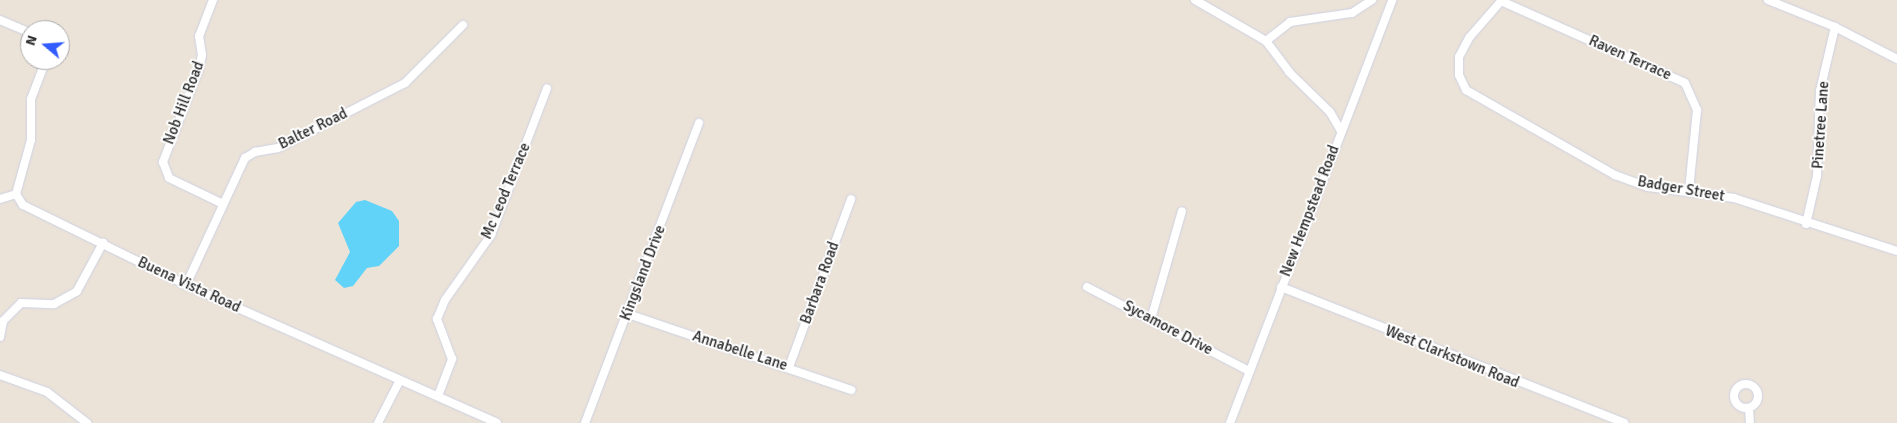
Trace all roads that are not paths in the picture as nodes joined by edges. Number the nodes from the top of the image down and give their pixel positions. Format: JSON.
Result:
{"nodes":[{"id":1,"x":213,"y":0,"type":"edge"},
{"id":2,"x":1195,"y":0,"type":"edge"},
{"id":3,"x":1372,"y":0,"type":"edge"},
{"id":4,"x":1392,"y":0,"type":"edge"},
{"id":5,"x":1768,"y":0,"type":"edge"},
{"id":6,"x":1502,"y":1,"type":"edge"},
{"id":7,"x":0,"y":20,"type":"edge"},
{"id":8,"x":462,"y":25,"type":"dead end"},
{"id":9,"x":1835,"y":27,"type":"junction"},
{"id":10,"x":20,"y":29,"type":"edge"},
{"id":11,"x":1266,"y":41,"type":"junction"},
{"id":12,"x":1897,"y":59,"type":"edge"},
{"id":13,"x":42,"y":70,"type":"edge"},
{"id":14,"x":547,"y":88,"type":"dead end"},
{"id":15,"x":699,"y":123,"type":"dead end"},
{"id":16,"x":1341,"y":131,"type":"junction"},
{"id":17,"x":1689,"y":190,"type":"junction"},
{"id":18,"x":16,"y":194,"type":"junction"},
{"id":19,"x":0,"y":199,"type":"edge"},
{"id":20,"x":851,"y":199,"type":"dead end"},
{"id":21,"x":221,"y":204,"type":"junction"},
{"id":22,"x":1182,"y":211,"type":"dead end"},
{"id":23,"x":1806,"y":224,"type":"junction"},
{"id":24,"x":103,"y":243,"type":"junction"},
{"id":25,"x":1897,"y":251,"type":"edge"},
{"id":26,"x":186,"y":285,"type":"junction"},
{"id":27,"x":1087,"y":286,"type":"dead end"},
{"id":28,"x":1281,"y":287,"type":"junction"},
{"id":29,"x":628,"y":314,"type":"junction"},
{"id":30,"x":1151,"y":319,"type":"junction"},
{"id":31,"x":0,"y":337,"type":"edge"},
{"id":32,"x":789,"y":367,"type":"junction"},
{"id":33,"x":1249,"y":371,"type":"junction"},
{"id":34,"x":0,"y":375,"type":"edge"},
{"id":35,"x":400,"y":380,"type":"junction"},
{"id":36,"x":851,"y":390,"type":"dead end"},
{"id":37,"x":438,"y":396,"type":"junction"},
{"id":38,"x":1750,"y":409,"type":"dead end"},
{"id":39,"x":87,"y":423,"type":"edge"},
{"id":40,"x":378,"y":423,"type":"edge"},
{"id":41,"x":497,"y":423,"type":"edge"},
{"id":42,"x":585,"y":423,"type":"edge"},
{"id":43,"x":1230,"y":423,"type":"edge"},
{"id":44,"x":1624,"y":423,"type":"edge"},
{"id":45,"x":1750,"y":423,"type":"edge"}],
"edges":[{"from":1,"to":21,"type":"street","name":"Nob Hill Road"},
{"from":2,"to":11,"type":"street"},
{"from":3,"to":11,"type":"street"},
{"from":4,"to":16,"type":"street","name":"New Hempstead Road"},
{"from":5,"to":9,"type":"street"},
{"from":6,"to":17,"type":"street","name":"Raven Terrace"},
{"from":6,"to":17,"type":"street","name":"Badger Street"},
{"from":7,"to":10,"type":"street"},
{"from":8,"to":21,"type":"street","name":"Balter Road"},
{"from":9,"to":12,"type":"street"},
{"from":9,"to":23,"type":"street","name":"Pinetree Lane"},
{"from":11,"to":16,"type":"street"},
{"from":13,"to":18,"type":"street"},
{"from":14,"to":37,"type":"street","name":"Mc Leod Terrace"},
{"from":15,"to":29,"type":"street","name":"Kingsland Drive"},
{"from":16,"to":28,"type":"street","name":"New Hempstead Road"},
{"from":17,"to":23,"type":"street","name":"Badger Street"},
{"from":18,"to":19,"type":"street"},
{"from":18,"to":24,"type":"street","name":"Buena Vista Road"},
{"from":20,"to":32,"type":"street","name":"Barbara Road"},
{"from":21,"to":26,"type":"street","name":"Balter Road"},
{"from":22,"to":30,"type":"street"},
{"from":23,"to":25,"type":"street","name":"Badger Street"},
{"from":24,"to":26,"type":"street","name":"Buena Vista Road"},
{"from":24,"to":31,"type":"street"},
{"from":26,"to":35,"type":"street","name":"Buena Vista Road"},
{"from":27,"to":30,"type":"street","name":"Sycamore Drive"},
{"from":28,"to":33,"type":"street","name":"New Hempstead Road"},
{"from":28,"to":44,"type":"street","name":"West Clarkstown Road"},
{"from":29,"to":32,"type":"street","name":"Annabelle Lane"},
{"from":29,"to":42,"type":"street","name":"Kingsland Drive"},
{"from":30,"to":33,"type":"street","name":"Sycamore Drive"},
{"from":32,"to":36,"type":"street","name":"Annabelle Lane"},
{"from":33,"to":43,"type":"street","name":"New Hempstead Road"},
{"from":34,"to":39,"type":"street"},
{"from":35,"to":37,"type":"street","name":"Buena Vista Road"},
{"from":35,"to":40,"type":"street"},
{"from":37,"to":41,"type":"street","name":"Buena Vista Road"},
{"from":38,"to":45,"type":"street"}]}
